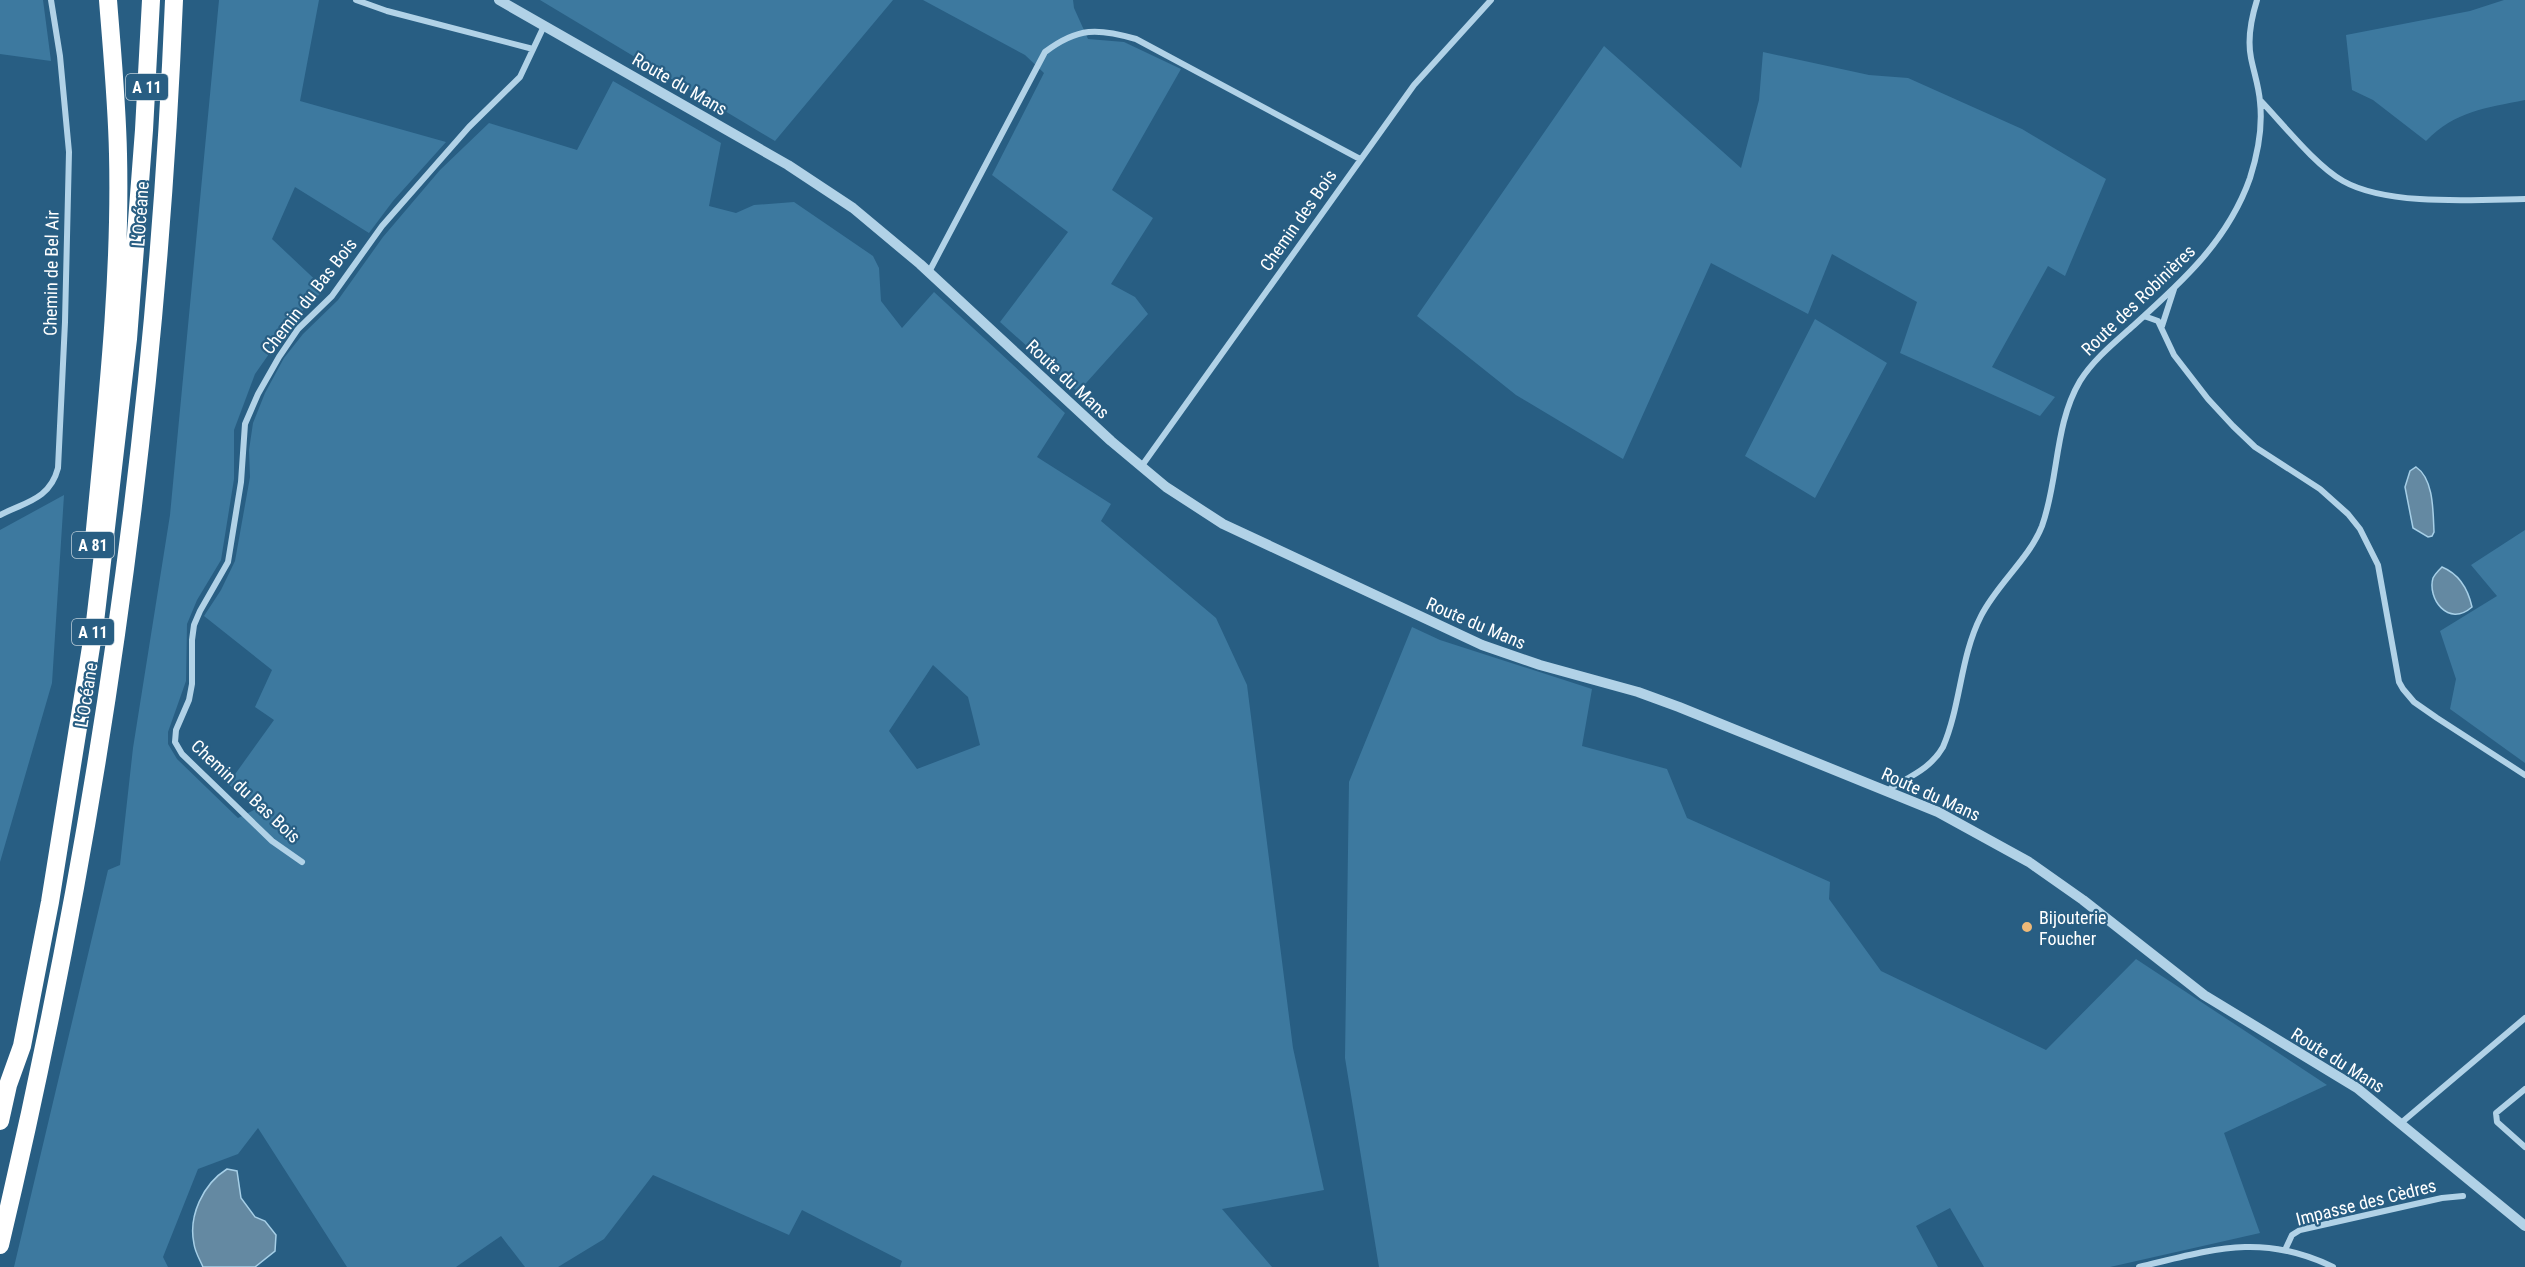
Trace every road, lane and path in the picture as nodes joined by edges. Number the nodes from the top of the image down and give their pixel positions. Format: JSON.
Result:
{"nodes":[{"id":1,"x":51,"y":0,"type":"edge"},
{"id":2,"x":108,"y":0,"type":"edge"},
{"id":3,"x":151,"y":0,"type":"edge"},
{"id":4,"x":174,"y":0,"type":"edge"},
{"id":5,"x":356,"y":0,"type":"edge"},
{"id":6,"x":500,"y":0,"type":"edge"},
{"id":7,"x":1491,"y":0,"type":"edge"},
{"id":8,"x":2257,"y":0,"type":"edge"},
{"id":9,"x":544,"y":26,"type":"junction"},
{"id":10,"x":533,"y":49,"type":"junction"},
{"id":11,"x":2260,"y":100,"type":"junction"},
{"id":12,"x":1360,"y":159,"type":"junction"},
{"id":13,"x":2525,"y":200,"type":"edge"},
{"id":14,"x":929,"y":272,"type":"junction"},
{"id":15,"x":2174,"y":288,"type":"junction"},
{"id":16,"x":2144,"y":316,"type":"junction"},
{"id":17,"x":2162,"y":326,"type":"junction"},
{"id":18,"x":1141,"y":467,"type":"junction"},
{"id":19,"x":0,"y":515,"type":"edge"},
{"id":20,"x":2525,"y":775,"type":"edge"},
{"id":21,"x":1888,"y":792,"type":"junction"},
{"id":22,"x":302,"y":862,"type":"dead end"},
{"id":23,"x":2525,"y":1018,"type":"edge"},
{"id":24,"x":8,"y":1085,"type":"junction"},
{"id":25,"x":2525,"y":1089,"type":"edge"},
{"id":26,"x":0,"y":1121,"type":"edge"},
{"id":27,"x":2401,"y":1123,"type":"junction"},
{"id":28,"x":2525,"y":1147,"type":"edge"},
{"id":29,"x":2463,"y":1196,"type":"dead end"},
{"id":30,"x":2525,"y":1226,"type":"edge"},
{"id":31,"x":0,"y":1245,"type":"edge"},
{"id":32,"x":2284,"y":1250,"type":"junction"},
{"id":33,"x":2139,"y":1267,"type":"edge"},
{"id":34,"x":2333,"y":1267,"type":"edge"}],
"edges":[{"from":1,"to":19,"type":"street","name":"Chemin de Bel Air"},
{"from":2,"to":24,"type":"highway","number":"A 81"},
{"from":3,"to":24,"type":"highway","name":"L’Océane","number":"A 11"},
{"from":4,"to":31,"type":"highway","name":"L’Océane","number":"A 11"},
{"from":5,"to":10,"type":"street"},
{"from":6,"to":9,"type":"street","name":"Route du Mans"},
{"from":7,"to":12,"type":"street","name":"Chemin des Bois"},
{"from":8,"to":11,"type":"street","name":"Route des Robinières"},
{"from":9,"to":10,"type":"street","name":"Chemin du Bas Bois"},
{"from":9,"to":14,"type":"street","name":"Route du Mans"},
{"from":10,"to":22,"type":"street","name":"Chemin du Bas Bois"},
{"from":11,"to":13,"type":"street"},
{"from":11,"to":15,"type":"street","name":"Route des Robinières"},
{"from":12,"to":14,"type":"street"},
{"from":12,"to":18,"type":"street","name":"Chemin des Bois"},
{"from":14,"to":18,"type":"street","name":"Route du Mans"},
{"from":15,"to":16,"type":"street","name":"Route des Robinières"},
{"from":15,"to":17,"type":"street"},
{"from":16,"to":17,"type":"street"},
{"from":16,"to":21,"type":"street","name":"Route des Robinières"},
{"from":17,"to":20,"type":"street"},
{"from":18,"to":21,"type":"street","name":"Route du Mans"},
{"from":21,"to":27,"type":"street","name":"Route du Mans"},
{"from":23,"to":27,"type":"street"},
{"from":24,"to":26,"type":"highway","name":"L’Océane","number":"A 11"},
{"from":25,"to":28,"type":"street"},
{"from":27,"to":30,"type":"street","name":"Route du Mans"},
{"from":29,"to":32,"type":"street","name":"Impasse des Cèdres"},
{"from":32,"to":33,"type":"street"},
{"from":32,"to":34,"type":"street"}]}
